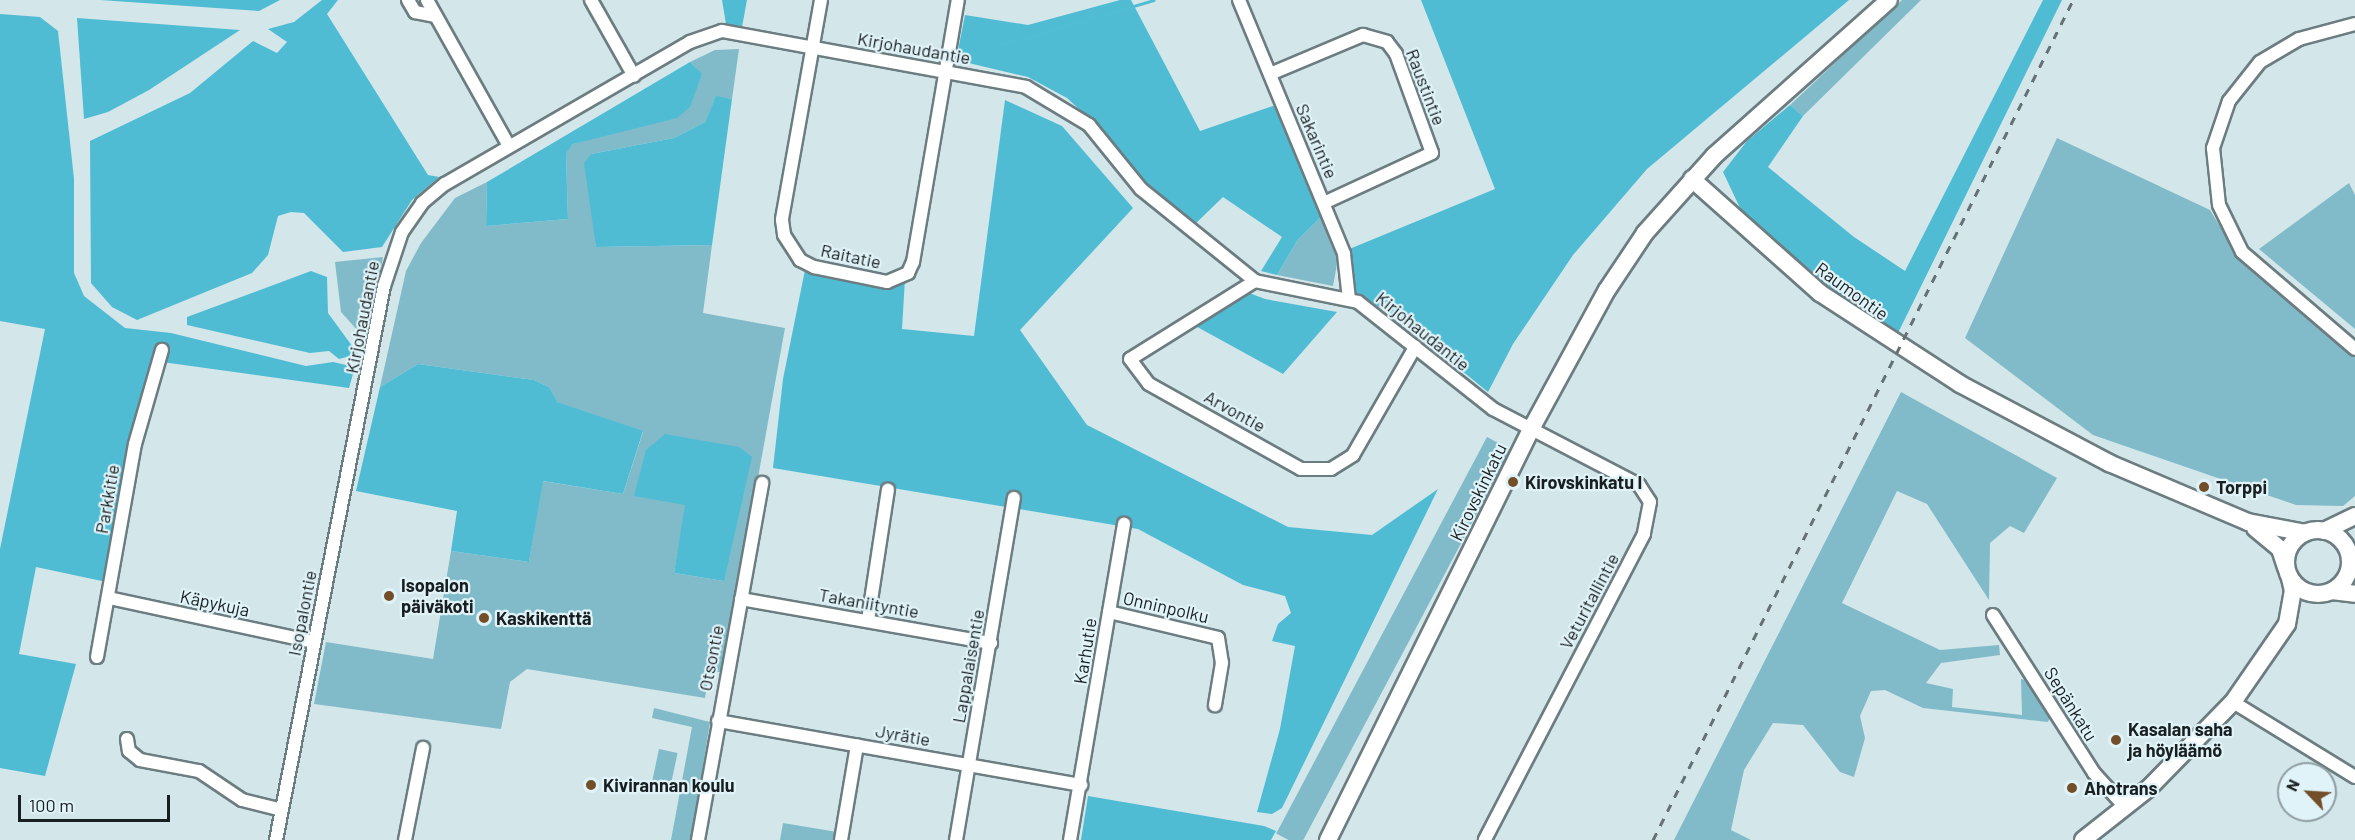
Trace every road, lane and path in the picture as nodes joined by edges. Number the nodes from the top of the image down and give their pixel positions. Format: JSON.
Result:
{"nodes":[{"id":1,"x":408,"y":0,"type":"edge"},
{"id":2,"x":427,"y":0,"type":"edge"},
{"id":3,"x":591,"y":0,"type":"edge"},
{"id":4,"x":821,"y":0,"type":"edge"},
{"id":5,"x":958,"y":0,"type":"edge"},
{"id":6,"x":1239,"y":0,"type":"edge"},
{"id":7,"x":1889,"y":0,"type":"edge"},
{"id":8,"x":436,"y":16,"type":"junction"},
{"id":9,"x":2355,"y":24,"type":"edge"},
{"id":10,"x":814,"y":48,"type":"junction"},
{"id":11,"x":947,"y":71,"type":"junction"},
{"id":12,"x":1270,"y":74,"type":"junction"},
{"id":13,"x":634,"y":76,"type":"junction"},
{"id":14,"x":509,"y":146,"type":"junction"},
{"id":15,"x":1692,"y":179,"type":"junction"},
{"id":16,"x":1324,"y":203,"type":"junction"},
{"id":17,"x":1255,"y":280,"type":"junction"},
{"id":18,"x":1349,"y":299,"type":"junction"},
{"id":19,"x":1415,"y":347,"type":"junction"},
{"id":20,"x":2355,"y":349,"type":"edge"},
{"id":21,"x":162,"y":350,"type":"dead end"},
{"id":22,"x":365,"y":393,"type":"joint"},
{"id":23,"x":1530,"y":431,"type":"junction"},
{"id":24,"x":762,"y":483,"type":"dead end"},
{"id":25,"x":888,"y":490,"type":"dead end"},
{"id":26,"x":1014,"y":498,"type":"dead end"},
{"id":27,"x":2355,"y":516,"type":"edge"},
{"id":28,"x":2248,"y":522,"type":"junction"},
{"id":29,"x":1124,"y":524,"type":"dead end"},
{"id":30,"x":2355,"y":525,"type":"edge"},
{"id":31,"x":2324,"y":531,"type":"junction"},
{"id":32,"x":2305,"y":533,"type":"junction"},
{"id":33,"x":2350,"y":559,"type":"edge"},
{"id":34,"x":2288,"y":573,"type":"junction"},
{"id":35,"x":2328,"y":592,"type":"junction"},
{"id":36,"x":2355,"y":594,"type":"edge"},
{"id":37,"x":109,"y":597,"type":"junction"},
{"id":38,"x":741,"y":599,"type":"junction"},
{"id":39,"x":1109,"y":612,"type":"junction"},
{"id":40,"x":1993,"y":615,"type":"dead end"},
{"id":41,"x":868,"y":620,"type":"junction"},
{"id":42,"x":2287,"y":624,"type":"junction"},
{"id":43,"x":314,"y":642,"type":"junction"},
{"id":44,"x":991,"y":643,"type":"junction"},
{"id":45,"x":97,"y":657,"type":"dead end"},
{"id":46,"x":2233,"y":702,"type":"junction"},
{"id":47,"x":1215,"y":705,"type":"dead end"},
{"id":48,"x":718,"y":721,"type":"junction"},
{"id":49,"x":127,"y":739,"type":"dead end"},
{"id":50,"x":857,"y":745,"type":"junction"},
{"id":51,"x":423,"y":748,"type":"dead end"},
{"id":52,"x":968,"y":765,"type":"junction"},
{"id":53,"x":2355,"y":777,"type":"edge"},
{"id":54,"x":1081,"y":784,"type":"junction"},
{"id":55,"x":2125,"y":807,"type":"junction"},
{"id":56,"x":282,"y":810,"type":"junction"},
{"id":57,"x":276,"y":840,"type":"edge"},
{"id":58,"x":405,"y":840,"type":"edge"},
{"id":59,"x":698,"y":840,"type":"edge"},
{"id":60,"x":841,"y":840,"type":"edge"},
{"id":61,"x":956,"y":840,"type":"edge"},
{"id":62,"x":1070,"y":840,"type":"edge"},
{"id":63,"x":1328,"y":840,"type":"edge"},
{"id":64,"x":1485,"y":840,"type":"edge"},
{"id":65,"x":2083,"y":840,"type":"edge"}],
"edges":[{"from":1,"to":8,"type":"street"},
{"from":2,"to":8,"type":"street"},
{"from":3,"to":13,"type":"street"},
{"from":4,"to":10,"type":"street","name":"Raitatie"},
{"from":5,"to":11,"type":"street","name":"Raitatie"},
{"from":6,"to":12,"type":"street","name":"Sakarintie"},
{"from":7,"to":15,"type":"street"},
{"from":8,"to":14,"type":"street"},
{"from":9,"to":20,"type":"street"},
{"from":10,"to":11,"type":"street","name":"Kirjohaudantie"},
{"from":10,"to":11,"type":"street","name":"Raitatie"},
{"from":10,"to":13,"type":"street","name":"Kirjohaudantie"},
{"from":11,"to":17,"type":"street","name":"Kirjohaudantie"},
{"from":12,"to":16,"type":"street","name":"Sakarintie"},
{"from":12,"to":16,"type":"street","name":"Raustintie"},
{"from":13,"to":14,"type":"street","name":"Kirjohaudantie"},
{"from":14,"to":22,"type":"street","name":"Kirjohaudantie"},
{"from":15,"to":23,"type":"street","name":"Kirovskinkatu"},
{"from":15,"to":28,"type":"street","name":"Raumontie"},
{"from":16,"to":18,"type":"street","name":"Sakarintie"},
{"from":17,"to":18,"type":"street","name":"Kirjohaudantie"},
{"from":17,"to":19,"type":"street","name":"Arvontie"},
{"from":18,"to":19,"type":"street","name":"Kirjohaudantie"},
{"from":19,"to":23,"type":"street","name":"Kirjohaudantie"},
{"from":21,"to":37,"type":"street","name":"Parkkitie"},
{"from":22,"to":43,"type":"street","name":"Isopalontie"},
{"from":23,"to":63,"type":"street","name":"Kirovskinkatu"},
{"from":23,"to":64,"type":"street","name":"Veturitallintie"},
{"from":24,"to":38,"type":"street","name":"Otsontie"},
{"from":25,"to":41,"type":"street"},
{"from":26,"to":44,"type":"street","name":"Lappalaisentie"},
{"from":27,"to":31,"type":"street"},
{"from":28,"to":32,"type":"street","name":"Raumontie"},
{"from":28,"to":34,"type":"street","name":"Raumontie"},
{"from":29,"to":39,"type":"street","name":"Karhutie"},
{"from":30,"to":33,"type":"street"},
{"from":31,"to":32,"type":"street"},
{"from":31,"to":33,"type":"street"},
{"from":32,"to":34,"type":"street"},
{"from":33,"to":35,"type":"street"},
{"from":34,"to":35,"type":"street"},
{"from":34,"to":42,"type":"street"},
{"from":35,"to":36,"type":"street"},
{"from":35,"to":42,"type":"street"},
{"from":37,"to":43,"type":"street","name":"Käpykuja"},
{"from":37,"to":45,"type":"street","name":"Parkkitie"},
{"from":38,"to":41,"type":"street","name":"Takaniityntie"},
{"from":38,"to":48,"type":"street","name":"Otsontie"},
{"from":39,"to":47,"type":"street","name":"Onninpolku"},
{"from":39,"to":54,"type":"street","name":"Karhutie"},
{"from":40,"to":55,"type":"street","name":"Sepänkatu"},
{"from":41,"to":44,"type":"street","name":"Takaniityntie"},
{"from":42,"to":46,"type":"street"},
{"from":43,"to":56,"type":"street","name":"Isopalontie"},
{"from":44,"to":52,"type":"street","name":"Lappalaisentie"},
{"from":46,"to":53,"type":"street"},
{"from":46,"to":55,"type":"street"},
{"from":48,"to":50,"type":"street","name":"Jyrätie"},
{"from":48,"to":59,"type":"street","name":"Otsontie"},
{"from":49,"to":56,"type":"street"},
{"from":50,"to":52,"type":"street","name":"Jyrätie"},
{"from":50,"to":60,"type":"street"},
{"from":51,"to":58,"type":"street"},
{"from":52,"to":54,"type":"street","name":"Jyrätie"},
{"from":52,"to":61,"type":"street","name":"Lappalaisentie"},
{"from":54,"to":62,"type":"street","name":"Karhutie"},
{"from":55,"to":65,"type":"street"},
{"from":56,"to":57,"type":"street","name":"Isopalontie"}]}
